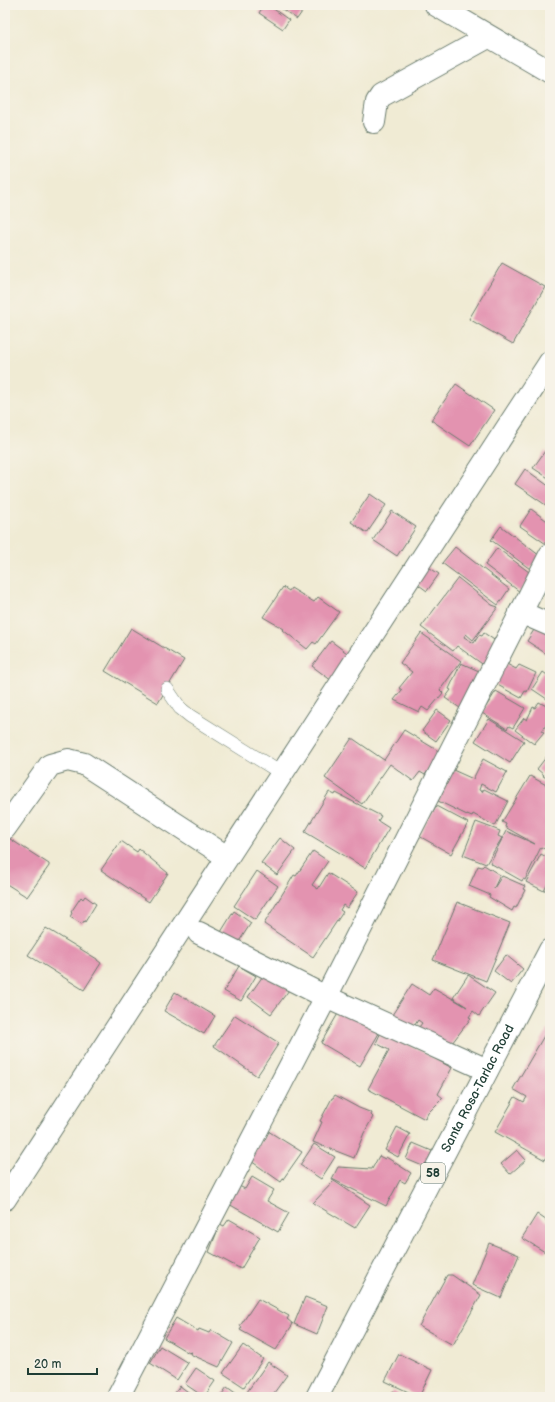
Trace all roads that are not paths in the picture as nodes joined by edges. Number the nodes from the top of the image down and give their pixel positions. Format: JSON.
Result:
{"nodes":[{"id":1,"x":436,"y":5,"type":"edge"},
{"id":2,"x":488,"y":37,"type":"junction"},
{"id":3,"x":550,"y":72,"type":"edge"},
{"id":4,"x":374,"y":122,"type":"dead end"},
{"id":5,"x":550,"y":362,"type":"edge"},
{"id":6,"x":550,"y":555,"type":"edge"},
{"id":7,"x":520,"y":612,"type":"junction"},
{"id":8,"x":550,"y":625,"type":"edge"},
{"id":9,"x":167,"y":689,"type":"dead end"},
{"id":10,"x":281,"y":773,"type":"junction"},
{"id":11,"x":5,"y":828,"type":"edge"},
{"id":12,"x":227,"y":857,"type":"junction"},
{"id":13,"x":199,"y":933,"type":"dead end"},
{"id":14,"x":550,"y":950,"type":"edge"},
{"id":15,"x":326,"y":997,"type":"junction"},
{"id":16,"x":487,"y":1070,"type":"junction"},
{"id":17,"x":5,"y":1199,"type":"edge"},
{"id":18,"x":118,"y":1397,"type":"edge"},
{"id":19,"x":317,"y":1397,"type":"edge"}],
"edges":[{"from":1,"to":2,"type":"main road"},
{"from":2,"to":3,"type":"main road"},
{"from":2,"to":4,"type":"main road"},
{"from":5,"to":10,"type":"main road"},
{"from":6,"to":7,"type":"main road"},
{"from":7,"to":8,"type":"main road"},
{"from":7,"to":15,"type":"main road"},
{"from":9,"to":10,"type":"lane"},
{"from":10,"to":12,"type":"main road"},
{"from":11,"to":12,"type":"main road"},
{"from":12,"to":17,"type":"main road"},
{"from":13,"to":15,"type":"main road"},
{"from":14,"to":16,"type":"main road","name":"Santa Rosa-Tarlac Road","number":"58"},
{"from":15,"to":16,"type":"main road"},
{"from":15,"to":18,"type":"main road"},
{"from":16,"to":19,"type":"main road","name":"Santa Rosa-Tarlac Road","number":"58"}]}
